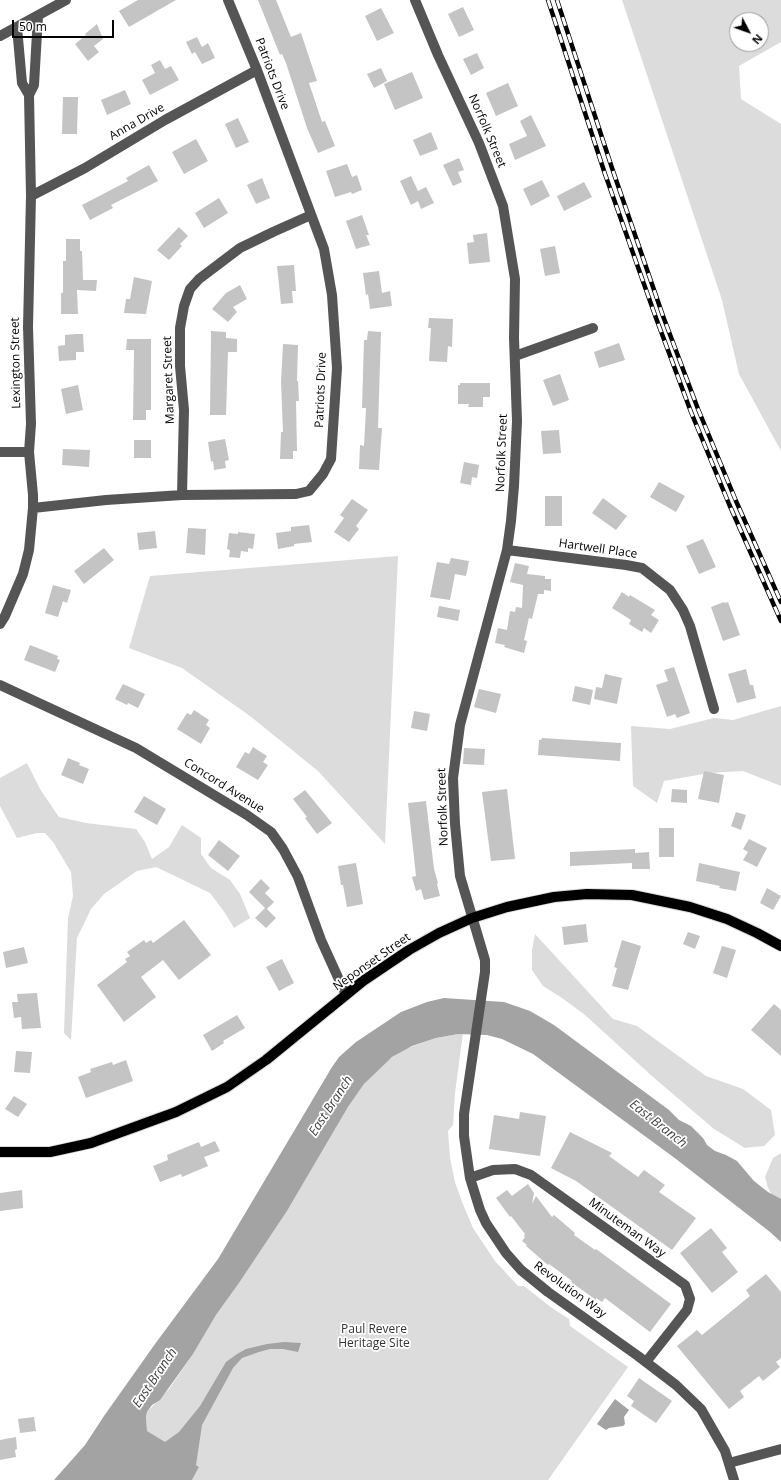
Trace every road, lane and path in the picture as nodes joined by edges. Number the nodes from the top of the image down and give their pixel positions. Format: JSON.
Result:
{"nodes":[{"id":1,"x":66,"y":0,"type":"edge"},
{"id":2,"x":228,"y":0,"type":"edge"},
{"id":3,"x":415,"y":0,"type":"edge"},
{"id":4,"x":38,"y":16,"type":"junction"},
{"id":5,"x":17,"y":27,"type":"junction"},
{"id":6,"x":0,"y":36,"type":"edge"},
{"id":7,"x":257,"y":70,"type":"junction"},
{"id":8,"x":29,"y":96,"type":"junction"},
{"id":9,"x":31,"y":196,"type":"junction"},
{"id":10,"x":311,"y":216,"type":"junction"},
{"id":11,"x":593,"y":328,"type":"dead end"},
{"id":12,"x":515,"y":356,"type":"junction"},
{"id":13,"x":0,"y":452,"type":"edge"},
{"id":14,"x":29,"y":452,"type":"junction"},
{"id":15,"x":182,"y":495,"type":"junction"},
{"id":16,"x":33,"y":508,"type":"junction"},
{"id":17,"x":508,"y":550,"type":"junction"},
{"id":18,"x":0,"y":624,"type":"edge"},
{"id":19,"x":0,"y":685,"type":"edge"},
{"id":20,"x":714,"y":709,"type":"dead end"},
{"id":21,"x":472,"y":918,"type":"junction"},
{"id":22,"x":781,"y":946,"type":"edge"},
{"id":23,"x":346,"y":995,"type":"junction"},
{"id":24,"x":0,"y":1152,"type":"edge"},
{"id":25,"x":470,"y":1178,"type":"junction"},
{"id":26,"x":646,"y":1362,"type":"junction"},
{"id":27,"x":781,"y":1449,"type":"edge"},
{"id":28,"x":729,"y":1463,"type":"junction"},
{"id":29,"x":734,"y":1480,"type":"edge"}],
"edges":[{"from":1,"to":4,"type":"street"},
{"from":2,"to":7,"type":"street","name":"Patriots Drive"},
{"from":3,"to":12,"type":"street","name":"Norfolk Street"},
{"from":4,"to":5,"type":"street"},
{"from":4,"to":8,"type":"street","name":"Lexington Street"},
{"from":5,"to":6,"type":"street"},
{"from":5,"to":8,"type":"street","name":"Lexington Street"},
{"from":7,"to":9,"type":"street","name":"Anna Drive"},
{"from":7,"to":10,"type":"street","name":"Patriots Drive"},
{"from":8,"to":9,"type":"street","name":"Lexington Street"},
{"from":9,"to":14,"type":"street","name":"Lexington Street"},
{"from":10,"to":15,"type":"street","name":"Margaret Street"},
{"from":10,"to":15,"type":"street","name":"Patriots Drive"},
{"from":11,"to":12,"type":"street"},
{"from":12,"to":17,"type":"street","name":"Norfolk Street"},
{"from":13,"to":14,"type":"street"},
{"from":14,"to":16,"type":"street","name":"Lexington Street"},
{"from":15,"to":16,"type":"street","name":"Patriots Drive"},
{"from":16,"to":18,"type":"street","name":"Lexington Street"},
{"from":17,"to":20,"type":"street","name":"Hartwell Place"},
{"from":17,"to":21,"type":"street","name":"Norfolk Street"},
{"from":19,"to":23,"type":"street","name":"Concord Avenue"},
{"from":21,"to":22,"type":"main road","name":"Neponset Street"},
{"from":21,"to":23,"type":"main road","name":"Neponset Street"},
{"from":21,"to":25,"type":"street","name":"Revolution Way"},
{"from":23,"to":24,"type":"main road","name":"Neponset Street"},
{"from":25,"to":26,"type":"street","name":"Revolution Way"},
{"from":25,"to":26,"type":"street","name":"Minuteman Way"},
{"from":26,"to":28,"type":"street","name":"Revolution Way"},
{"from":27,"to":28,"type":"street"},
{"from":28,"to":29,"type":"street","name":"Revolution Way"}]}
